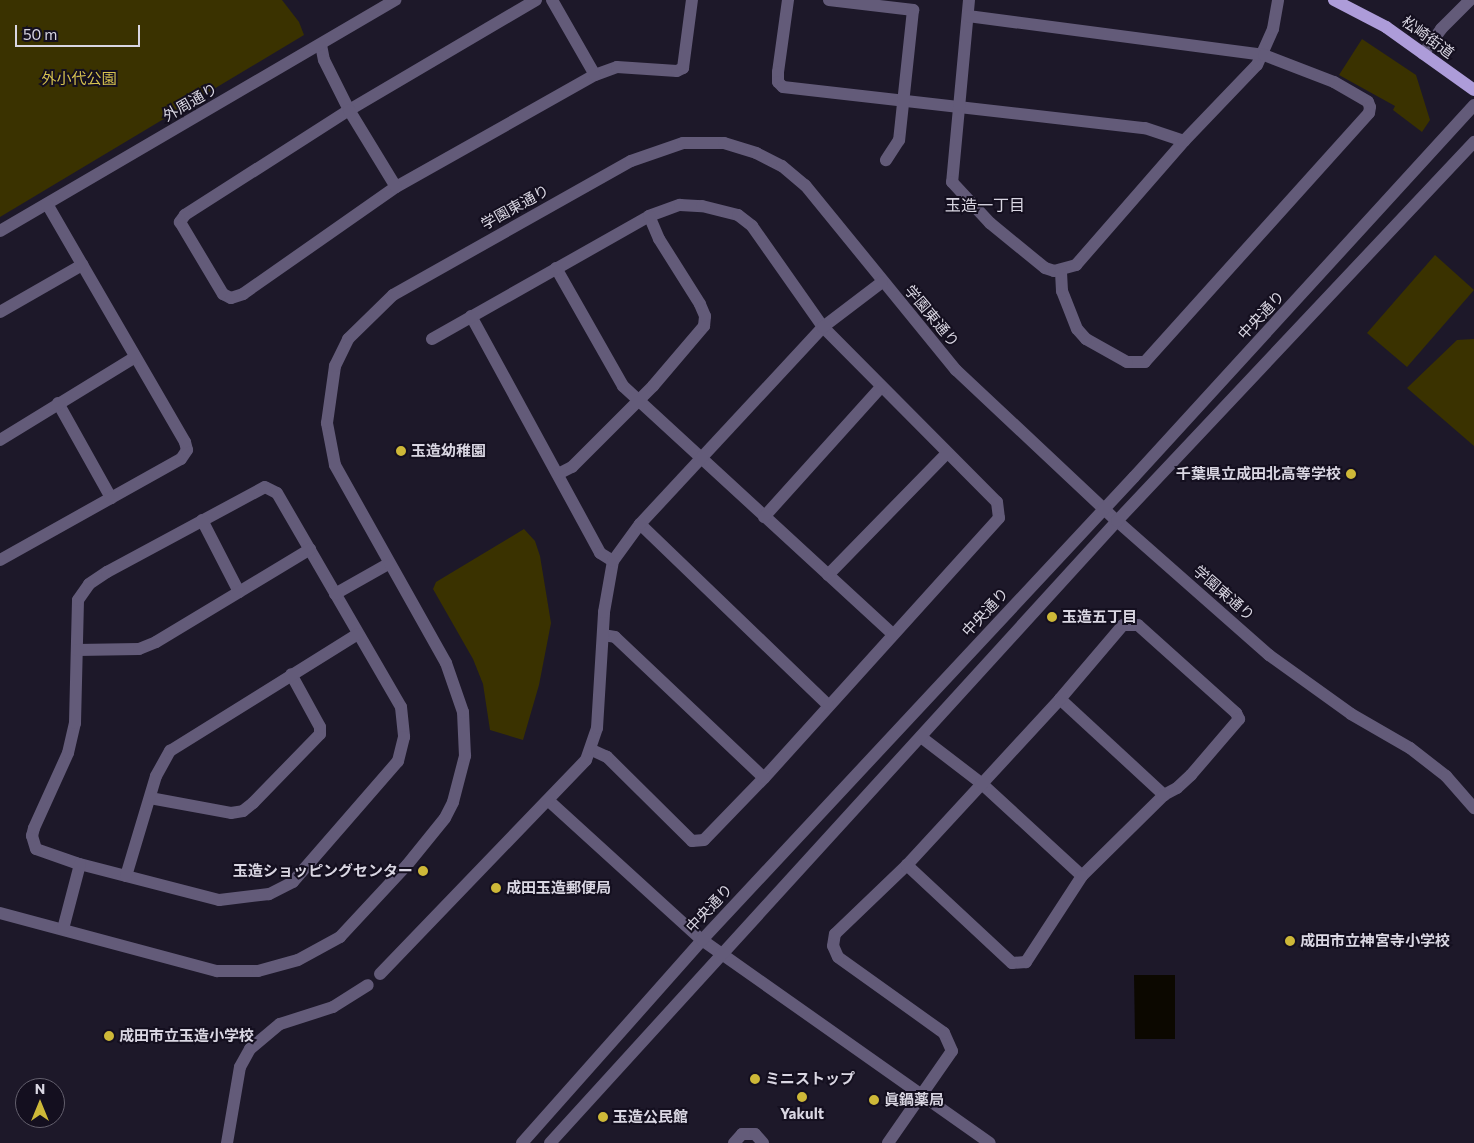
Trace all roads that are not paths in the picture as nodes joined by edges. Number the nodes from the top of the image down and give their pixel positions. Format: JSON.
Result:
{"nodes":[{"id":1,"x":394,"y":0,"type":"edge"},
{"id":2,"x":536,"y":0,"type":"edge"},
{"id":3,"x":552,"y":0,"type":"edge"},
{"id":4,"x":692,"y":0,"type":"edge"},
{"id":5,"x":788,"y":0,"type":"edge"},
{"id":6,"x":829,"y":0,"type":"edge"},
{"id":7,"x":969,"y":0,"type":"edge"},
{"id":8,"x":1278,"y":0,"type":"edge"},
{"id":9,"x":1334,"y":0,"type":"edge"},
{"id":10,"x":1470,"y":0,"type":"edge"},
{"id":11,"x":968,"y":16,"type":"junction"},
{"id":12,"x":321,"y":44,"type":"junction"},
{"id":13,"x":1264,"y":54,"type":"junction"},
{"id":14,"x":1423,"y":54,"type":"junction"},
{"id":15,"x":595,"y":75,"type":"junction"},
{"id":16,"x":1474,"y":90,"type":"edge"},
{"id":17,"x":902,"y":100,"type":"junction"},
{"id":18,"x":1474,"y":105,"type":"edge"},
{"id":19,"x":957,"y":107,"type":"junction"},
{"id":20,"x":349,"y":110,"type":"junction"},
{"id":21,"x":1184,"y":141,"type":"junction"},
{"id":22,"x":1474,"y":142,"type":"edge"},
{"id":23,"x":886,"y":160,"type":"dead end"},
{"id":24,"x":396,"y":187,"type":"junction"},
{"id":25,"x":47,"y":204,"type":"junction"},
{"id":26,"x":649,"y":216,"type":"junction"},
{"id":27,"x":0,"y":231,"type":"edge"},
{"id":28,"x":82,"y":265,"type":"junction"},
{"id":29,"x":556,"y":268,"type":"junction"},
{"id":30,"x":1061,"y":270,"type":"junction"},
{"id":31,"x":882,"y":282,"type":"junction"},
{"id":32,"x":0,"y":312,"type":"edge"},
{"id":33,"x":471,"y":316,"type":"junction"},
{"id":34,"x":823,"y":327,"type":"junction"},
{"id":35,"x":432,"y":339,"type":"dead end"},
{"id":36,"x":134,"y":358,"type":"junction"},
{"id":37,"x":881,"y":387,"type":"junction"},
{"id":38,"x":639,"y":400,"type":"junction"},
{"id":39,"x":58,"y":404,"type":"junction"},
{"id":40,"x":0,"y":440,"type":"edge"},
{"id":41,"x":947,"y":453,"type":"junction"},
{"id":42,"x":700,"y":459,"type":"junction"},
{"id":43,"x":558,"y":474,"type":"junction"},
{"id":44,"x":111,"y":498,"type":"junction"},
{"id":45,"x":1104,"y":508,"type":"junction"},
{"id":46,"x":764,"y":517,"type":"junction"},
{"id":47,"x":202,"y":520,"type":"junction"},
{"id":48,"x":1117,"y":521,"type":"junction"},
{"id":49,"x":640,"y":524,"type":"junction"},
{"id":50,"x":310,"y":549,"type":"junction"},
{"id":51,"x":0,"y":560,"type":"edge"},
{"id":52,"x":613,"y":561,"type":"junction"},
{"id":53,"x":388,"y":564,"type":"junction"},
{"id":54,"x":828,"y":575,"type":"junction"},
{"id":55,"x":239,"y":592,"type":"junction"},
{"id":56,"x":336,"y":594,"type":"junction"},
{"id":57,"x":892,"y":633,"type":"junction"},
{"id":58,"x":358,"y":634,"type":"junction"},
{"id":59,"x":603,"y":635,"type":"junction"},
{"id":60,"x":77,"y":650,"type":"junction"},
{"id":61,"x":291,"y":674,"type":"junction"},
{"id":62,"x":1060,"y":699,"type":"junction"},
{"id":63,"x":828,"y":705,"type":"junction"},
{"id":64,"x":921,"y":737,"type":"junction"},
{"id":65,"x":592,"y":750,"type":"junction"},
{"id":66,"x":764,"y":778,"type":"junction"},
{"id":67,"x":982,"y":783,"type":"junction"},
{"id":68,"x":1164,"y":795,"type":"junction"},
{"id":69,"x":150,"y":798,"type":"junction"},
{"id":70,"x":549,"y":801,"type":"junction"},
{"id":71,"x":1474,"y":808,"type":"edge"},
{"id":72,"x":80,"y":864,"type":"junction"},
{"id":73,"x":907,"y":865,"type":"junction"},
{"id":74,"x":126,"y":876,"type":"junction"},
{"id":75,"x":1082,"y":876,"type":"junction"},
{"id":76,"x":0,"y":913,"type":"edge"},
{"id":77,"x":63,"y":929,"type":"junction"},
{"id":78,"x":702,"y":940,"type":"junction"},
{"id":79,"x":722,"y":955,"type":"junction"},
{"id":80,"x":380,"y":974,"type":"dead end"},
{"id":81,"x":368,"y":985,"type":"dead end"},
{"id":82,"x":922,"y":1095,"type":"junction"},
{"id":83,"x":227,"y":1143,"type":"edge"},
{"id":84,"x":522,"y":1143,"type":"edge"},
{"id":85,"x":550,"y":1143,"type":"edge"},
{"id":86,"x":734,"y":1143,"type":"edge"},
{"id":87,"x":764,"y":1143,"type":"edge"},
{"id":88,"x":888,"y":1143,"type":"edge"},
{"id":89,"x":990,"y":1143,"type":"edge"}],
"edges":[{"from":1,"to":12,"type":"street","name":"外周通り"},
{"from":2,"to":20,"type":"street"},
{"from":3,"to":15,"type":"street"},
{"from":4,"to":15,"type":"street"},
{"from":5,"to":17,"type":"street"},
{"from":6,"to":17,"type":"street"},
{"from":7,"to":11,"type":"street"},
{"from":8,"to":13,"type":"street"},
{"from":9,"to":14,"type":"main road","name":"松崎街道"},
{"from":10,"to":14,"type":"street"},
{"from":11,"to":13,"type":"street"},
{"from":11,"to":19,"type":"street"},
{"from":12,"to":20,"type":"street"},
{"from":12,"to":25,"type":"street","name":"外周通り"},
{"from":13,"to":21,"type":"street"},
{"from":13,"to":30,"type":"street"},
{"from":14,"to":16,"type":"main road","name":"松崎街道"},
{"from":15,"to":24,"type":"street"},
{"from":17,"to":19,"type":"street"},
{"from":17,"to":23,"type":"street"},
{"from":18,"to":45,"type":"street","name":"中央通り"},
{"from":19,"to":21,"type":"street"},
{"from":19,"to":30,"type":"street"},
{"from":20,"to":24,"type":"street"},
{"from":20,"to":24,"type":"street"},
{"from":21,"to":30,"type":"street"},
{"from":22,"to":48,"type":"street"},
{"from":25,"to":27,"type":"street","name":"外周通り"},
{"from":25,"to":28,"type":"street"},
{"from":26,"to":29,"type":"street"},
{"from":26,"to":34,"type":"street"},
{"from":26,"to":38,"type":"street"},
{"from":28,"to":32,"type":"street"},
{"from":28,"to":36,"type":"street"},
{"from":29,"to":33,"type":"street"},
{"from":29,"to":38,"type":"street"},
{"from":31,"to":34,"type":"street"},
{"from":31,"to":45,"type":"street","name":"学園東通り"},
{"from":31,"to":53,"type":"street","name":"学園東通り"},
{"from":33,"to":35,"type":"street"},
{"from":33,"to":43,"type":"street"},
{"from":34,"to":37,"type":"street"},
{"from":34,"to":42,"type":"street"},
{"from":36,"to":39,"type":"street"},
{"from":36,"to":44,"type":"street"},
{"from":37,"to":41,"type":"street"},
{"from":37,"to":46,"type":"street"},
{"from":38,"to":42,"type":"street"},
{"from":38,"to":43,"type":"street"},
{"from":39,"to":40,"type":"street"},
{"from":39,"to":44,"type":"street"},
{"from":41,"to":54,"type":"street"},
{"from":41,"to":57,"type":"street"},
{"from":42,"to":46,"type":"street"},
{"from":42,"to":49,"type":"street"},
{"from":43,"to":52,"type":"street"},
{"from":44,"to":51,"type":"street"},
{"from":45,"to":48,"type":"street","name":"学園東通り"},
{"from":45,"to":78,"type":"street","name":"中央通り"},
{"from":46,"to":54,"type":"street"},
{"from":47,"to":50,"type":"street"},
{"from":47,"to":55,"type":"street"},
{"from":47,"to":60,"type":"street"},
{"from":48,"to":64,"type":"street"},
{"from":48,"to":71,"type":"street","name":"学園東通り"},
{"from":49,"to":52,"type":"street"},
{"from":49,"to":63,"type":"street"},
{"from":50,"to":55,"type":"street"},
{"from":50,"to":56,"type":"street"},
{"from":52,"to":59,"type":"street"},
{"from":53,"to":56,"type":"street"},
{"from":53,"to":77,"type":"street","name":"学園東通り"},
{"from":54,"to":57,"type":"street"},
{"from":55,"to":60,"type":"street"},
{"from":56,"to":58,"type":"street"},
{"from":57,"to":63,"type":"street"},
{"from":58,"to":61,"type":"street"},
{"from":58,"to":74,"type":"street"},
{"from":59,"to":65,"type":"street"},
{"from":59,"to":66,"type":"street"},
{"from":60,"to":72,"type":"street"},
{"from":61,"to":69,"type":"street"},
{"from":61,"to":69,"type":"street"},
{"from":62,"to":67,"type":"street"},
{"from":62,"to":68,"type":"street"},
{"from":62,"to":68,"type":"street"},
{"from":63,"to":66,"type":"street"},
{"from":64,"to":67,"type":"street"},
{"from":64,"to":79,"type":"street"},
{"from":65,"to":66,"type":"street"},
{"from":65,"to":70,"type":"street"},
{"from":67,"to":73,"type":"street"},
{"from":67,"to":75,"type":"street"},
{"from":68,"to":75,"type":"street"},
{"from":69,"to":74,"type":"street"},
{"from":70,"to":78,"type":"street"},
{"from":70,"to":80,"type":"street"},
{"from":72,"to":74,"type":"street"},
{"from":72,"to":77,"type":"street"},
{"from":73,"to":75,"type":"street"},
{"from":73,"to":82,"type":"street"},
{"from":76,"to":77,"type":"street","name":"学園東通り"},
{"from":78,"to":79,"type":"street"},
{"from":78,"to":84,"type":"street","name":"中央通り"},
{"from":79,"to":82,"type":"street"},
{"from":79,"to":85,"type":"street"},
{"from":81,"to":83,"type":"street"},
{"from":82,"to":88,"type":"street"},
{"from":82,"to":89,"type":"street"},
{"from":86,"to":87,"type":"street"}]}
